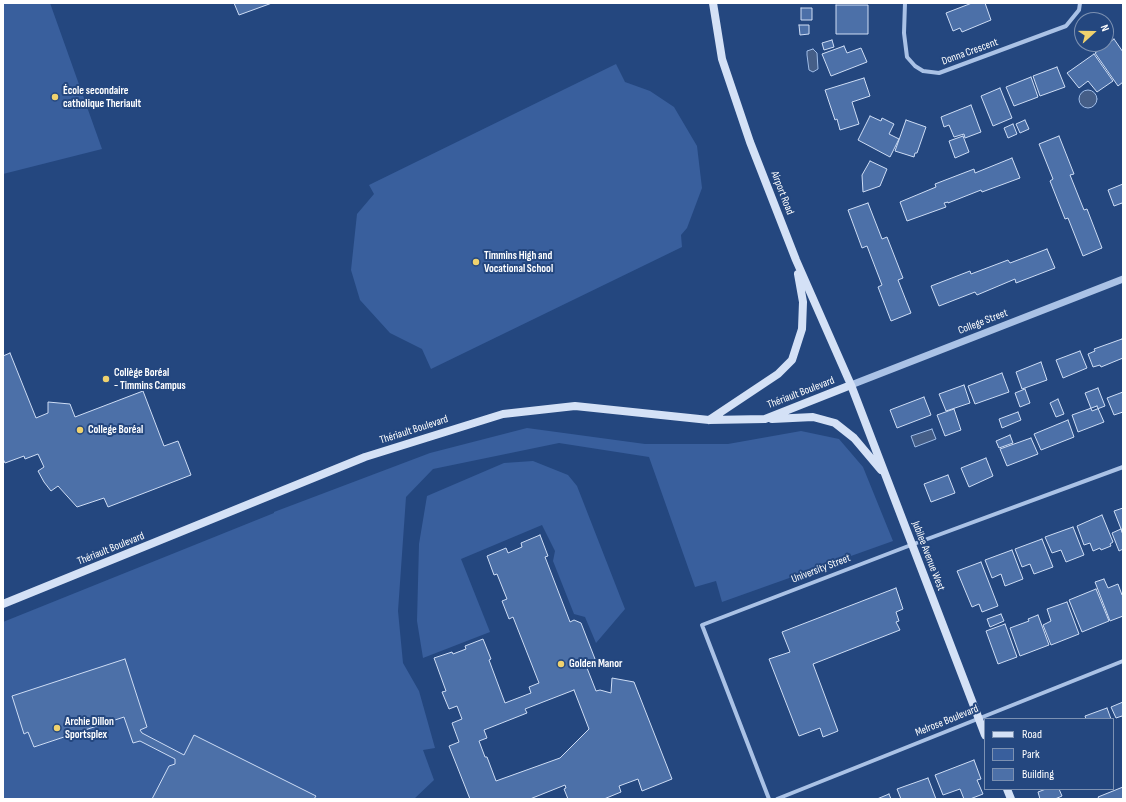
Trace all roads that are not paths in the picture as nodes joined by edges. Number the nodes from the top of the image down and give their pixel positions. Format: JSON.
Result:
{"nodes":[{"id":1,"x":713,"y":3,"type":"edge"},
{"id":2,"x":904,"y":3,"type":"edge"},
{"id":3,"x":1080,"y":3,"type":"edge"},
{"id":4,"x":796,"y":260,"type":"junction"},
{"id":5,"x":1123,"y":279,"type":"edge"},
{"id":6,"x":851,"y":385,"type":"junction"},
{"id":7,"x":765,"y":419,"type":"junction"},
{"id":8,"x":709,"y":420,"type":"junction"},
{"id":9,"x":1123,"y":467,"type":"edge"},
{"id":10,"x":887,"y":477,"type":"junction"},
{"id":11,"x":911,"y":544,"type":"junction"},
{"id":12,"x":3,"y":604,"type":"edge"},
{"id":13,"x":1123,"y":661,"type":"edge"},
{"id":14,"x":978,"y":718,"type":"junction"},
{"id":15,"x":984,"y":733,"type":"edge"},
{"id":16,"x":769,"y":799,"type":"edge"},
{"id":17,"x":777,"y":799,"type":"edge"}],
"edges":[{"from":1,"to":4,"type":"main road","name":"Airport Road"},
{"from":2,"to":3,"type":"street","name":"Donna Crescent"},
{"from":4,"to":6,"type":"main road","name":"Airport Road"},
{"from":4,"to":8,"type":"main road"},
{"from":5,"to":6,"type":"street","name":"College Street"},
{"from":6,"to":7,"type":"main road","name":"Thériault Boulevard"},
{"from":6,"to":10,"type":"main road","name":"Jubilee Avenue West"},
{"from":7,"to":8,"type":"main road","name":"Thériault Boulevard"},
{"from":7,"to":10,"type":"main road"},
{"from":8,"to":12,"type":"main road","name":"Thériault Boulevard"},
{"from":9,"to":11,"type":"street","name":"University Street"},
{"from":10,"to":11,"type":"main road","name":"Jubilee Avenue West"},
{"from":11,"to":14,"type":"main road","name":"Jubilee Avenue West"},
{"from":11,"to":16,"type":"street","name":"University Street"},
{"from":13,"to":14,"type":"street","name":"Melrose Boulevard"},
{"from":14,"to":15,"type":"main road","name":"Jubilee Avenue West"},
{"from":14,"to":17,"type":"street","name":"Melrose Boulevard"}]}
